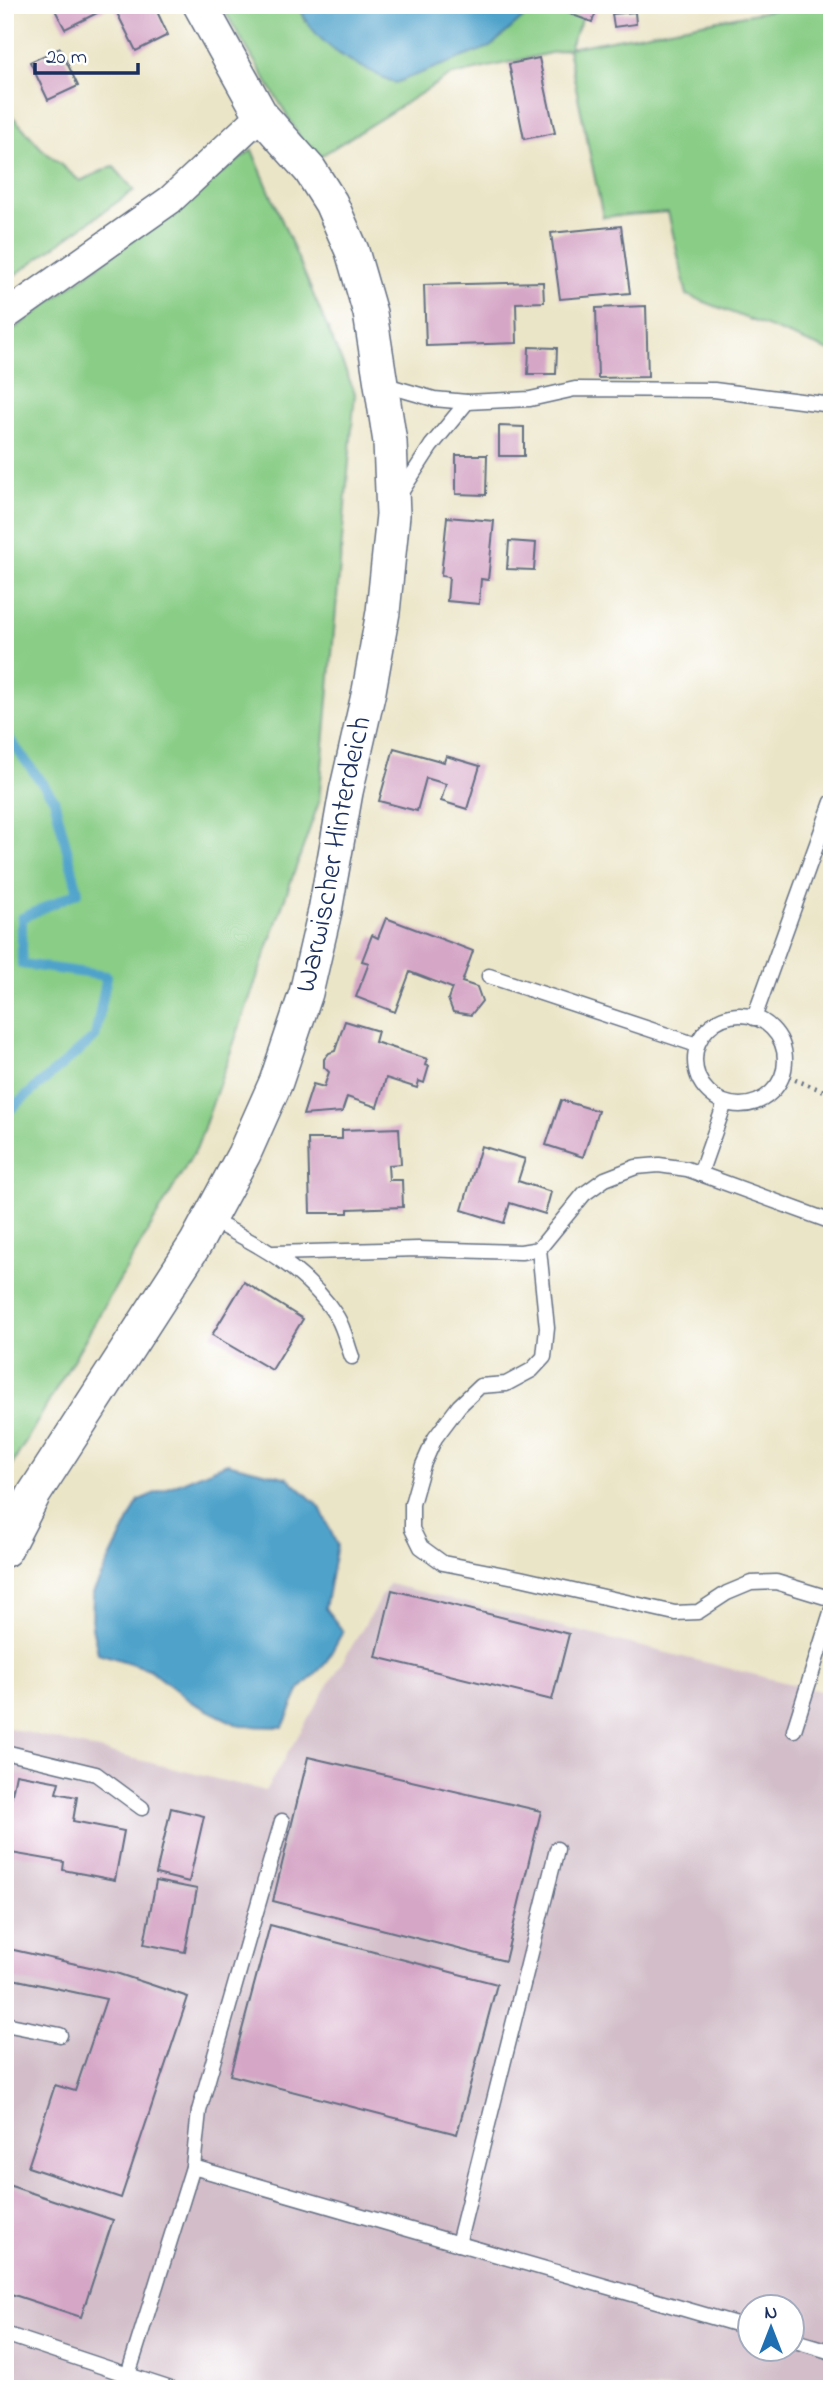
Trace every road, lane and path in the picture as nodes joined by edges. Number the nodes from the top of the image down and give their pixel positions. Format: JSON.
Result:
{"nodes":[{"id":1,"x":200,"y":5,"type":"edge"},
{"id":2,"x":261,"y":115,"type":"junction"},
{"id":3,"x":5,"y":316,"type":"edge"},
{"id":4,"x":382,"y":384,"type":"junction"},
{"id":5,"x":467,"y":402,"type":"junction"},
{"id":6,"x":832,"y":405,"type":"edge"},
{"id":7,"x":393,"y":505,"type":"junction"},
{"id":8,"x":832,"y":802,"type":"edge"},
{"id":9,"x":489,"y":976,"type":"dead end"},
{"id":10,"x":754,"y":1018,"type":"junction"},
{"id":11,"x":697,"y":1045,"type":"junction"},
{"id":12,"x":782,"y":1076,"type":"junction"},
{"id":13,"x":832,"y":1094,"type":"edge"},
{"id":14,"x":725,"y":1102,"type":"junction"},
{"id":15,"x":700,"y":1174,"type":"junction"},
{"id":16,"x":209,"y":1219,"type":"junction"},
{"id":17,"x":832,"y":1222,"type":"edge"},
{"id":18,"x":539,"y":1250,"type":"junction"},
{"id":19,"x":274,"y":1254,"type":"junction"},
{"id":20,"x":352,"y":1357,"type":"dead end"},
{"id":21,"x":5,"y":1550,"type":"edge"},
{"id":22,"x":832,"y":1599,"type":"edge"},
{"id":23,"x":832,"y":1609,"type":"edge"},
{"id":24,"x":794,"y":1730,"type":"dead end"},
{"id":25,"x":5,"y":1752,"type":"edge"},
{"id":26,"x":142,"y":1808,"type":"dead end"},
{"id":27,"x":282,"y":1821,"type":"dead end"},
{"id":28,"x":556,"y":1849,"type":"dead end"},
{"id":29,"x":5,"y":2024,"type":"edge"},
{"id":30,"x":60,"y":2035,"type":"dead end"},
{"id":31,"x":193,"y":2167,"type":"junction"},
{"id":32,"x":457,"y":2244,"type":"junction"},
{"id":33,"x":736,"y":2324,"type":"edge"},
{"id":34,"x":5,"y":2334,"type":"edge"},
{"id":35,"x":806,"y":2344,"type":"edge"},
{"id":36,"x":832,"y":2352,"type":"edge"},
{"id":37,"x":128,"y":2375,"type":"junction"},
{"id":38,"x":172,"y":2389,"type":"edge"}],
"edges":[{"from":1,"to":2,"type":"street","name":"Warwischer Hinterdeich"},
{"from":2,"to":3,"type":"street"},
{"from":2,"to":4,"type":"street","name":"Warwischer Hinterdeich"},
{"from":4,"to":5,"type":"lane"},
{"from":4,"to":7,"type":"street","name":"Warwischer Hinterdeich"},
{"from":5,"to":6,"type":"lane"},
{"from":5,"to":7,"type":"lane"},
{"from":7,"to":16,"type":"street","name":"Warwischer Hinterdeich"},
{"from":8,"to":10,"type":"lane"},
{"from":9,"to":11,"type":"lane"},
{"from":10,"to":11,"type":"lane"},
{"from":10,"to":12,"type":"lane"},
{"from":11,"to":14,"type":"lane"},
{"from":12,"to":13,"type":"path"},
{"from":12,"to":14,"type":"lane"},
{"from":14,"to":15,"type":"lane"},
{"from":15,"to":17,"type":"lane"},
{"from":15,"to":18,"type":"lane"},
{"from":16,"to":19,"type":"lane"},
{"from":16,"to":21,"type":"street","name":"Warwischer Hinterdeich"},
{"from":18,"to":19,"type":"lane"},
{"from":18,"to":22,"type":"lane"},
{"from":19,"to":20,"type":"lane"},
{"from":23,"to":24,"type":"lane"},
{"from":25,"to":26,"type":"lane"},
{"from":27,"to":31,"type":"lane"},
{"from":28,"to":32,"type":"lane"},
{"from":29,"to":30,"type":"lane"},
{"from":31,"to":32,"type":"lane"},
{"from":31,"to":37,"type":"lane"},
{"from":32,"to":33,"type":"lane"},
{"from":34,"to":37,"type":"lane"},
{"from":35,"to":36,"type":"lane"},
{"from":37,"to":38,"type":"lane"}]}
